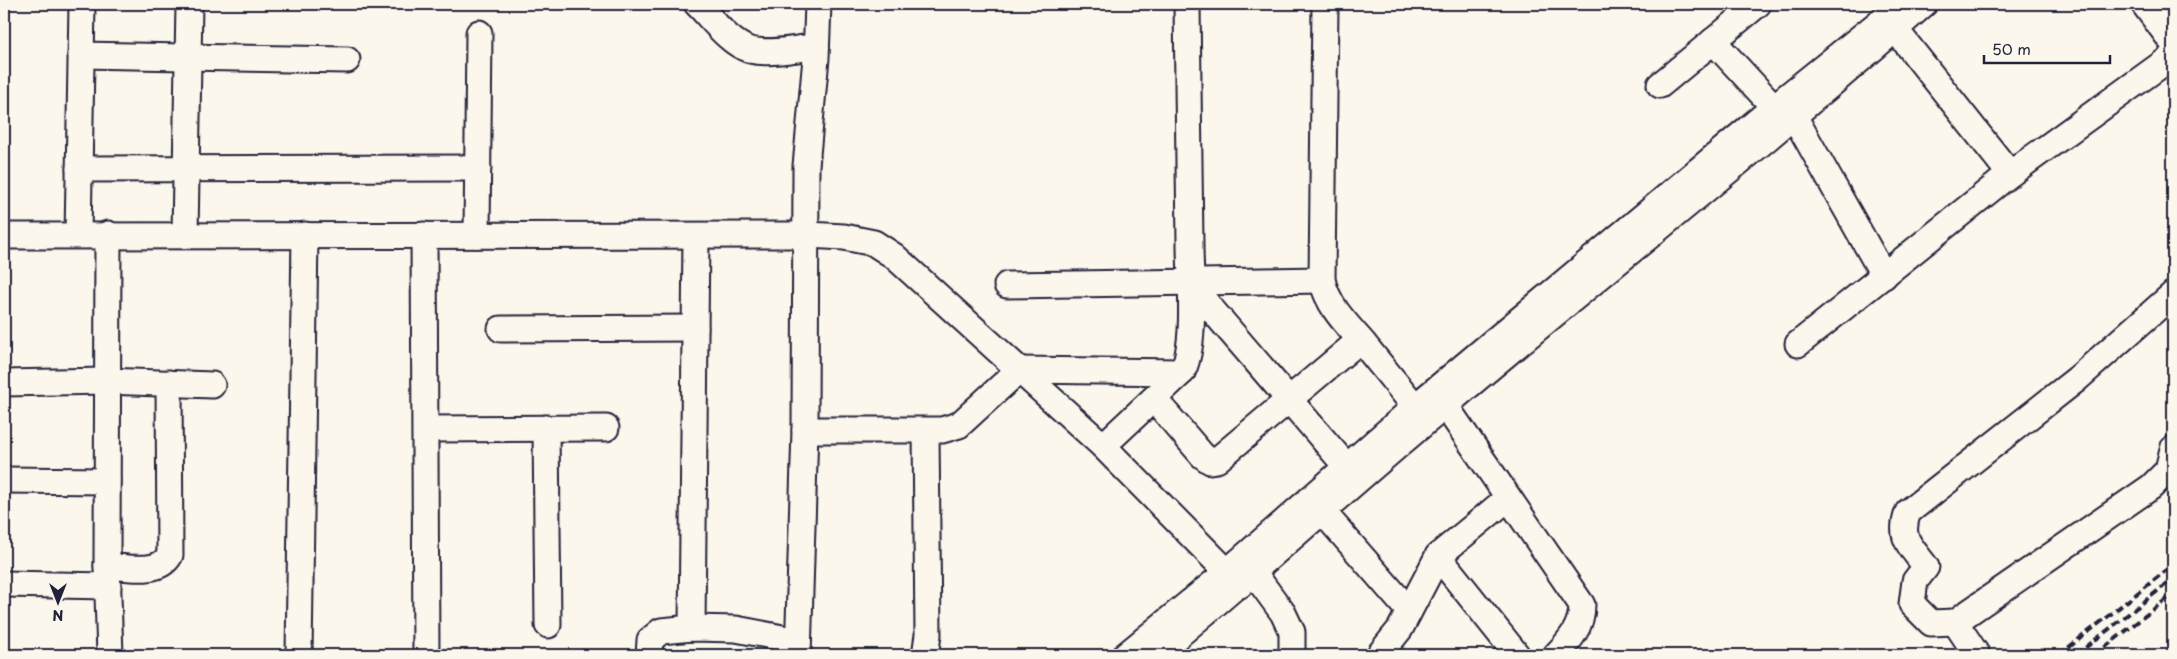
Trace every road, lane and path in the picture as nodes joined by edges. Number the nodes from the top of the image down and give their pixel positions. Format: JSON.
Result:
{"nodes":[{"id":1,"x":82,"y":4,"type":"edge"},
{"id":2,"x":188,"y":4,"type":"edge"},
{"id":3,"x":698,"y":4,"type":"edge"},
{"id":4,"x":818,"y":4,"type":"edge"},
{"id":5,"x":1187,"y":4,"type":"edge"},
{"id":6,"x":1325,"y":4,"type":"edge"},
{"id":7,"x":1758,"y":4,"type":"edge"},
{"id":8,"x":1902,"y":4,"type":"edge"},
{"id":9,"x":1924,"y":4,"type":"edge"},
{"id":10,"x":2144,"y":4,"type":"edge"},
{"id":11,"x":1895,"y":29,"type":"junction"},
{"id":12,"x":479,"y":33,"type":"dead end"},
{"id":13,"x":1712,"y":41,"type":"junction"},
{"id":14,"x":2173,"y":43,"type":"edge"},
{"id":15,"x":816,"y":47,"type":"junction"},
{"id":16,"x":81,"y":55,"type":"junction"},
{"id":17,"x":187,"y":56,"type":"junction"},
{"id":18,"x":2173,"y":56,"type":"edge"},
{"id":19,"x":347,"y":60,"type":"dead end"},
{"id":20,"x":1660,"y":85,"type":"dead end"},
{"id":21,"x":1784,"y":111,"type":"junction"},
{"id":22,"x":478,"y":168,"type":"junction"},
{"id":23,"x":79,"y":169,"type":"junction"},
{"id":24,"x":185,"y":170,"type":"junction"},
{"id":25,"x":2010,"y":174,"type":"junction"},
{"id":26,"x":108,"y":234,"type":"junction"},
{"id":27,"x":185,"y":234,"type":"junction"},
{"id":28,"x":78,"y":235,"type":"junction"},
{"id":29,"x":305,"y":235,"type":"junction"},
{"id":30,"x":424,"y":235,"type":"junction"},
{"id":31,"x":477,"y":235,"type":"junction"},
{"id":32,"x":808,"y":235,"type":"junction"},
{"id":33,"x":4,"y":236,"type":"edge"},
{"id":34,"x":696,"y":236,"type":"junction"},
{"id":35,"x":1884,"y":276,"type":"junction"},
{"id":36,"x":1322,"y":280,"type":"junction"},
{"id":37,"x":1190,"y":284,"type":"junction"},
{"id":38,"x":1007,"y":285,"type":"dead end"},
{"id":39,"x":2173,"y":294,"type":"edge"},
{"id":40,"x":695,"y":328,"type":"junction"},
{"id":41,"x":501,"y":329,"type":"dead end"},
{"id":42,"x":1360,"y":340,"type":"junction"},
{"id":43,"x":1798,"y":344,"type":"dead end"},
{"id":44,"x":1018,"y":370,"type":"junction"},
{"id":45,"x":1182,"y":372,"type":"junction"},
{"id":46,"x":106,"y":381,"type":"junction"},
{"id":47,"x":4,"y":383,"type":"edge"},
{"id":48,"x":169,"y":383,"type":"junction"},
{"id":49,"x":212,"y":385,"type":"dead end"},
{"id":50,"x":1154,"y":399,"type":"junction"},
{"id":51,"x":1291,"y":400,"type":"junction"},
{"id":52,"x":1445,"y":405,"type":"junction"},
{"id":53,"x":1421,"y":414,"type":"junction"},
{"id":54,"x":546,"y":428,"type":"junction"},
{"id":55,"x":606,"y":428,"type":"dead end"},
{"id":56,"x":426,"y":429,"type":"junction"},
{"id":57,"x":806,"y":430,"type":"junction"},
{"id":58,"x":926,"y":432,"type":"junction"},
{"id":59,"x":1103,"y":446,"type":"junction"},
{"id":60,"x":2173,"y":449,"type":"edge"},
{"id":61,"x":1346,"y":466,"type":"junction"},
{"id":62,"x":4,"y":480,"type":"edge"},
{"id":63,"x":107,"y":481,"type":"junction"},
{"id":64,"x":1508,"y":498,"type":"junction"},
{"id":65,"x":1323,"y":512,"type":"junction"},
{"id":66,"x":1438,"y":556,"type":"junction"},
{"id":67,"x":107,"y":576,"type":"junction"},
{"id":68,"x":1240,"y":576,"type":"junction"},
{"id":69,"x":4,"y":584,"type":"edge"},
{"id":70,"x":1409,"y":612,"type":"junction"},
{"id":71,"x":1955,"y":622,"type":"junction"},
{"id":72,"x":548,"y":625,"type":"dead end"},
{"id":73,"x":692,"y":628,"type":"junction"},
{"id":74,"x":798,"y":648,"type":"edge"},
{"id":75,"x":110,"y":655,"type":"edge"},
{"id":76,"x":298,"y":655,"type":"edge"},
{"id":77,"x":426,"y":655,"type":"edge"},
{"id":78,"x":649,"y":655,"type":"edge"},
{"id":79,"x":925,"y":655,"type":"edge"},
{"id":80,"x":1126,"y":655,"type":"edge"},
{"id":81,"x":1155,"y":655,"type":"edge"},
{"id":82,"x":1292,"y":655,"type":"edge"},
{"id":83,"x":1379,"y":655,"type":"edge"},
{"id":84,"x":1517,"y":655,"type":"edge"},
{"id":85,"x":1556,"y":655,"type":"edge"},
{"id":86,"x":1977,"y":655,"type":"edge"}],
"edges":[{"from":1,"to":16,"type":"street"},
{"from":2,"to":17,"type":"street"},
{"from":3,"to":15,"type":"street"},
{"from":4,"to":15,"type":"street"},
{"from":5,"to":37,"type":"street"},
{"from":6,"to":36,"type":"street"},
{"from":7,"to":13,"type":"street"},
{"from":8,"to":21,"type":"street"},
{"from":9,"to":11,"type":"street"},
{"from":10,"to":14,"type":"street"},
{"from":11,"to":21,"type":"street"},
{"from":11,"to":25,"type":"street"},
{"from":12,"to":22,"type":"street"},
{"from":13,"to":20,"type":"street"},
{"from":13,"to":21,"type":"street"},
{"from":15,"to":32,"type":"street"},
{"from":16,"to":17,"type":"street"},
{"from":16,"to":23,"type":"street"},
{"from":17,"to":19,"type":"street"},
{"from":17,"to":24,"type":"street"},
{"from":18,"to":25,"type":"street"},
{"from":21,"to":35,"type":"street"},
{"from":21,"to":52,"type":"street"},
{"from":21,"to":53,"type":"street"},
{"from":22,"to":24,"type":"street"},
{"from":22,"to":31,"type":"street"},
{"from":23,"to":24,"type":"street"},
{"from":23,"to":28,"type":"street"},
{"from":24,"to":27,"type":"street"},
{"from":25,"to":35,"type":"street"},
{"from":26,"to":27,"type":"street"},
{"from":26,"to":28,"type":"street"},
{"from":26,"to":46,"type":"street"},
{"from":27,"to":29,"type":"street"},
{"from":28,"to":33,"type":"street"},
{"from":29,"to":30,"type":"street"},
{"from":29,"to":76,"type":"street"},
{"from":30,"to":31,"type":"street"},
{"from":30,"to":56,"type":"street"},
{"from":31,"to":34,"type":"street"},
{"from":32,"to":34,"type":"street"},
{"from":32,"to":44,"type":"street"},
{"from":32,"to":57,"type":"street"},
{"from":34,"to":40,"type":"street"},
{"from":35,"to":43,"type":"street"},
{"from":36,"to":37,"type":"street"},
{"from":36,"to":42,"type":"street"},
{"from":37,"to":38,"type":"street"},
{"from":37,"to":45,"type":"street"},
{"from":37,"to":51,"type":"street"},
{"from":39,"to":71,"type":"street"},
{"from":40,"to":41,"type":"street"},
{"from":40,"to":73,"type":"street"},
{"from":42,"to":51,"type":"street"},
{"from":42,"to":53,"type":"street"},
{"from":44,"to":45,"type":"street"},
{"from":44,"to":58,"type":"street"},
{"from":44,"to":59,"type":"street"},
{"from":45,"to":50,"type":"street"},
{"from":46,"to":47,"type":"street"},
{"from":46,"to":48,"type":"street"},
{"from":46,"to":63,"type":"street"},
{"from":48,"to":49,"type":"street"},
{"from":48,"to":67,"type":"street"},
{"from":50,"to":51,"type":"street"},
{"from":50,"to":59,"type":"street"},
{"from":51,"to":61,"type":"street"},
{"from":52,"to":53,"type":"street"},
{"from":52,"to":64,"type":"street"},
{"from":53,"to":61,"type":"street"},
{"from":53,"to":65,"type":"street"},
{"from":54,"to":55,"type":"street"},
{"from":54,"to":56,"type":"street"},
{"from":54,"to":72,"type":"street"},
{"from":56,"to":77,"type":"street"},
{"from":57,"to":58,"type":"street"},
{"from":57,"to":74,"type":"street"},
{"from":58,"to":79,"type":"street"},
{"from":59,"to":68,"type":"street"},
{"from":60,"to":71,"type":"street"},
{"from":61,"to":68,"type":"street"},
{"from":62,"to":63,"type":"street"},
{"from":63,"to":67,"type":"street"},
{"from":64,"to":66,"type":"street"},
{"from":64,"to":85,"type":"street"},
{"from":65,"to":68,"type":"street"},
{"from":65,"to":70,"type":"street"},
{"from":66,"to":70,"type":"street"},
{"from":66,"to":84,"type":"street"},
{"from":67,"to":69,"type":"street"},
{"from":67,"to":75,"type":"street"},
{"from":68,"to":80,"type":"street"},
{"from":68,"to":81,"type":"street"},
{"from":68,"to":82,"type":"street"},
{"from":70,"to":83,"type":"street"},
{"from":71,"to":86,"type":"street"},
{"from":73,"to":74,"type":"street"},
{"from":73,"to":78,"type":"street"}]}
